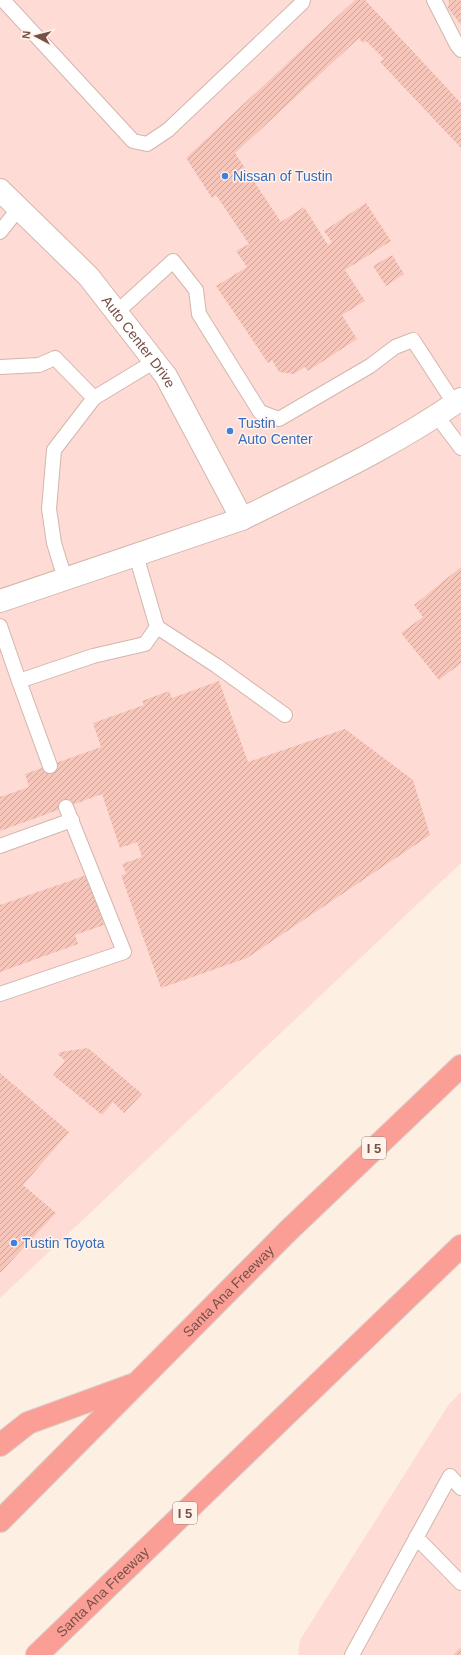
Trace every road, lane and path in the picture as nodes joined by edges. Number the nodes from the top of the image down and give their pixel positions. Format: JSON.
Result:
{"nodes":[{"id":1,"x":3,"y":0,"type":"edge"},
{"id":2,"x":303,"y":0,"type":"edge"},
{"id":3,"x":434,"y":0,"type":"edge"},
{"id":4,"x":461,"y":50,"type":"edge"},
{"id":5,"x":0,"y":190,"type":"edge"},
{"id":6,"x":19,"y":208,"type":"junction"},
{"id":7,"x":0,"y":232,"type":"edge"},
{"id":8,"x":117,"y":312,"type":"junction"},
{"id":9,"x":155,"y":361,"type":"junction"},
{"id":10,"x":0,"y":367,"type":"edge"},
{"id":11,"x":94,"y":398,"type":"junction"},
{"id":12,"x":451,"y":406,"type":"edge"},
{"id":13,"x":461,"y":448,"type":"edge"},
{"id":14,"x":242,"y":519,"type":"junction"},
{"id":15,"x":136,"y":555,"type":"junction"},
{"id":16,"x":65,"y":579,"type":"junction"},
{"id":17,"x":0,"y":601,"type":"edge"},
{"id":18,"x":0,"y":626,"type":"edge"},
{"id":19,"x":157,"y":627,"type":"junction"},
{"id":20,"x":19,"y":681,"type":"junction"},
{"id":21,"x":286,"y":715,"type":"dead end"},
{"id":22,"x":50,"y":766,"type":"dead end"},
{"id":23,"x":66,"y":807,"type":"dead end"},
{"id":24,"x":72,"y":820,"type":"junction"},
{"id":25,"x":0,"y":846,"type":"edge"},
{"id":26,"x":0,"y":994,"type":"edge"},
{"id":27,"x":461,"y":1066,"type":"edge"},
{"id":28,"x":461,"y":1246,"type":"edge"},
{"id":29,"x":138,"y":1383,"type":"junction"},
{"id":30,"x":0,"y":1445,"type":"edge"},
{"id":31,"x":461,"y":1488,"type":"edge"},
{"id":32,"x":0,"y":1521,"type":"edge"},
{"id":33,"x":416,"y":1537,"type":"junction"},
{"id":34,"x":461,"y":1583,"type":"edge"},
{"id":35,"x":37,"y":1655,"type":"edge"},
{"id":36,"x":352,"y":1655,"type":"edge"}],
"edges":[{"from":1,"to":2,"type":"lane"},
{"from":3,"to":4,"type":"lane"},
{"from":5,"to":6,"type":"street","name":"Auto Center Drive"},
{"from":6,"to":7,"type":"lane"},
{"from":6,"to":8,"type":"street","name":"Auto Center Drive"},
{"from":8,"to":9,"type":"street","name":"Auto Center Drive"},
{"from":8,"to":12,"type":"lane"},
{"from":9,"to":11,"type":"lane"},
{"from":9,"to":14,"type":"street","name":"Auto Center Drive"},
{"from":10,"to":11,"type":"lane"},
{"from":11,"to":16,"type":"lane"},
{"from":12,"to":13,"type":"lane"},
{"from":12,"to":14,"type":"street"},
{"from":14,"to":15,"type":"street"},
{"from":15,"to":16,"type":"street"},
{"from":15,"to":19,"type":"lane"},
{"from":16,"to":17,"type":"street"},
{"from":18,"to":20,"type":"lane"},
{"from":19,"to":20,"type":"lane"},
{"from":19,"to":21,"type":"lane"},
{"from":20,"to":22,"type":"lane"},
{"from":23,"to":24,"type":"lane"},
{"from":24,"to":25,"type":"lane"},
{"from":24,"to":26,"type":"lane"},
{"from":27,"to":29,"type":"highway","name":"Santa Ana Freeway","number":"I 5"},
{"from":28,"to":35,"type":"highway","name":"Santa Ana Freeway","number":"I 5"},
{"from":29,"to":30,"type":"highway"},
{"from":29,"to":32,"type":"highway","name":"Santa Ana Freeway","number":"I 5"},
{"from":31,"to":33,"type":"lane"},
{"from":33,"to":34,"type":"lane"},
{"from":33,"to":36,"type":"lane"}]}
